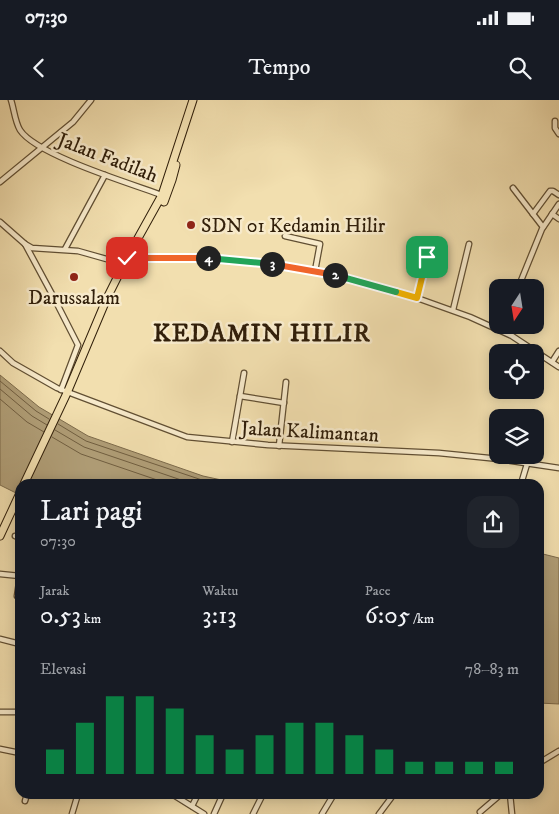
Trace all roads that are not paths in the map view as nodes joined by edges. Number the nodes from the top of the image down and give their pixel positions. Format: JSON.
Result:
{"nodes":[{"id":1,"x":11,"y":100,"type":"edge"},
{"id":2,"x":91,"y":100,"type":"edge"},
{"id":3,"x":192,"y":100,"type":"edge"},
{"id":4,"x":196,"y":100,"type":"edge"},
{"id":5,"x":555,"y":121,"type":"dead end"},
{"id":6,"x":185,"y":126,"type":"junction"},
{"id":7,"x":559,"y":134,"type":"edge"},
{"id":8,"x":42,"y":147,"type":"junction"},
{"id":9,"x":105,"y":175,"type":"junction"},
{"id":10,"x":0,"y":182,"type":"edge"},
{"id":11,"x":513,"y":188,"type":"dead end"},
{"id":12,"x":162,"y":194,"type":"junction"},
{"id":13,"x":559,"y":195,"type":"edge"},
{"id":14,"x":559,"y":204,"type":"edge"},
{"id":15,"x":533,"y":214,"type":"junction"},
{"id":16,"x":552,"y":214,"type":"junction"},
{"id":17,"x":559,"y":219,"type":"edge"},
{"id":18,"x":0,"y":222,"type":"edge"},
{"id":19,"x":543,"y":227,"type":"junction"},
{"id":20,"x":285,"y":236,"type":"dead end"},
{"id":21,"x":25,"y":244,"type":"junction"},
{"id":22,"x":469,"y":244,"type":"dead end"},
{"id":23,"x":65,"y":249,"type":"junction"},
{"id":24,"x":427,"y":257,"type":"dead end"},
{"id":25,"x":126,"y":264,"type":"junction"},
{"id":26,"x":315,"y":270,"type":"junction"},
{"id":27,"x":522,"y":279,"type":"edge"},
{"id":28,"x":417,"y":298,"type":"junction"},
{"id":29,"x":453,"y":310,"type":"junction"},
{"id":30,"x":489,"y":323,"type":"edge"},
{"id":31,"x":511,"y":334,"type":"edge"},
{"id":32,"x":0,"y":351,"type":"edge"},
{"id":33,"x":559,"y":351,"type":"edge"},
{"id":34,"x":552,"y":362,"type":"junction"},
{"id":35,"x":559,"y":367,"type":"edge"},
{"id":36,"x":244,"y":373,"type":"dead end"},
{"id":37,"x":286,"y":382,"type":"dead end"},
{"id":38,"x":64,"y":391,"type":"junction"},
{"id":39,"x":240,"y":396,"type":"junction"},
{"id":40,"x":284,"y":404,"type":"junction"},
{"id":41,"x":232,"y":442,"type":"junction"},
{"id":42,"x":279,"y":446,"type":"junction"},
{"id":43,"x":489,"y":459,"type":"edge"},
{"id":44,"x":527,"y":464,"type":"joint"},
{"id":45,"x":559,"y":468,"type":"edge"},
{"id":46,"x":26,"y":479,"type":"edge"},
{"id":47,"x":522,"y":479,"type":"edge"},
{"id":48,"x":15,"y":503,"type":"edge"},
{"id":49,"x":0,"y":536,"type":"edge"},
{"id":50,"x":0,"y":574,"type":"edge"},
{"id":51,"x":15,"y":576,"type":"edge"},
{"id":52,"x":0,"y":639,"type":"edge"},
{"id":53,"x":15,"y":643,"type":"edge"},
{"id":54,"x":0,"y":712,"type":"edge"},
{"id":55,"x":15,"y":712,"type":"edge"},
{"id":56,"x":0,"y":749,"type":"edge"},
{"id":57,"x":559,"y":751,"type":"edge"},
{"id":58,"x":15,"y":752,"type":"edge"},
{"id":59,"x":544,"y":760,"type":"edge"},
{"id":60,"x":76,"y":799,"type":"edge"},
{"id":61,"x":180,"y":799,"type":"edge"},
{"id":62,"x":196,"y":799,"type":"edge"},
{"id":63,"x":221,"y":799,"type":"edge"},
{"id":64,"x":260,"y":799,"type":"edge"},
{"id":65,"x":331,"y":799,"type":"edge"},
{"id":66,"x":390,"y":799,"type":"edge"},
{"id":67,"x":494,"y":799,"type":"edge"},
{"id":68,"x":510,"y":799,"type":"edge"},
{"id":69,"x":192,"y":806,"type":"junction"},
{"id":70,"x":480,"y":812,"type":"dead end"},
{"id":71,"x":72,"y":814,"type":"edge"},
{"id":72,"x":204,"y":814,"type":"edge"},
{"id":73,"x":214,"y":814,"type":"edge"},
{"id":74,"x":253,"y":814,"type":"edge"},
{"id":75,"x":322,"y":814,"type":"edge"},
{"id":76,"x":379,"y":814,"type":"edge"},
{"id":77,"x":512,"y":814,"type":"edge"}],
"edges":[{"from":1,"to":8,"type":"street","name":"Jalan Fadilah"},
{"from":2,"to":8,"type":"street"},
{"from":3,"to":6,"type":"highway"},
{"from":4,"to":6,"type":"highway"},
{"from":5,"to":7,"type":"street"},
{"from":6,"to":12,"type":"highway"},
{"from":6,"to":25,"type":"highway"},
{"from":8,"to":9,"type":"street","name":"Jalan Fadilah"},
{"from":8,"to":10,"type":"street"},
{"from":9,"to":12,"type":"street","name":"Jalan Fadilah"},
{"from":9,"to":23,"type":"street"},
{"from":11,"to":15,"type":"street"},
{"from":12,"to":25,"type":"highway"},
{"from":13,"to":15,"type":"street"},
{"from":14,"to":16,"type":"street"},
{"from":15,"to":19,"type":"street"},
{"from":16,"to":17,"type":"street"},
{"from":16,"to":19,"type":"street"},
{"from":18,"to":21,"type":"street"},
{"from":19,"to":27,"type":"street"},
{"from":20,"to":26,"type":"street"},
{"from":21,"to":23,"type":"street"},
{"from":21,"to":38,"type":"street"},
{"from":22,"to":29,"type":"street"},
{"from":23,"to":25,"type":"street"},
{"from":24,"to":28,"type":"street"},
{"from":25,"to":26,"type":"street"},
{"from":25,"to":38,"type":"highway"},
{"from":26,"to":28,"type":"street"},
{"from":28,"to":29,"type":"street"},
{"from":29,"to":30,"type":"street"},
{"from":31,"to":34,"type":"street"},
{"from":32,"to":38,"type":"street","name":"Jalan Kalimantan"},
{"from":33,"to":34,"type":"street"},
{"from":34,"to":35,"type":"street"},
{"from":36,"to":39,"type":"street"},
{"from":37,"to":40,"type":"street"},
{"from":38,"to":41,"type":"street","name":"Jalan Kalimantan"},
{"from":38,"to":46,"type":"highway"},
{"from":39,"to":40,"type":"street"},
{"from":39,"to":41,"type":"street"},
{"from":40,"to":42,"type":"street"},
{"from":41,"to":42,"type":"street","name":"Jalan Kalimantan"},
{"from":42,"to":43,"type":"street","name":"Jalan Kalimantan"},
{"from":44,"to":45,"type":"street","name":"Jalan Kalimantan"},
{"from":44,"to":47,"type":"street"},
{"from":48,"to":49,"type":"highway"},
{"from":50,"to":51,"type":"street"},
{"from":52,"to":53,"type":"street"},
{"from":54,"to":55,"type":"street"},
{"from":56,"to":58,"type":"street"},
{"from":57,"to":59,"type":"street"},
{"from":60,"to":71,"type":"street"},
{"from":61,"to":69,"type":"street"},
{"from":62,"to":69,"type":"street"},
{"from":63,"to":73,"type":"street"},
{"from":64,"to":74,"type":"street"},
{"from":65,"to":75,"type":"street"},
{"from":66,"to":76,"type":"street"},
{"from":67,"to":70,"type":"street"},
{"from":68,"to":77,"type":"street"},
{"from":69,"to":72,"type":"street"}]}
